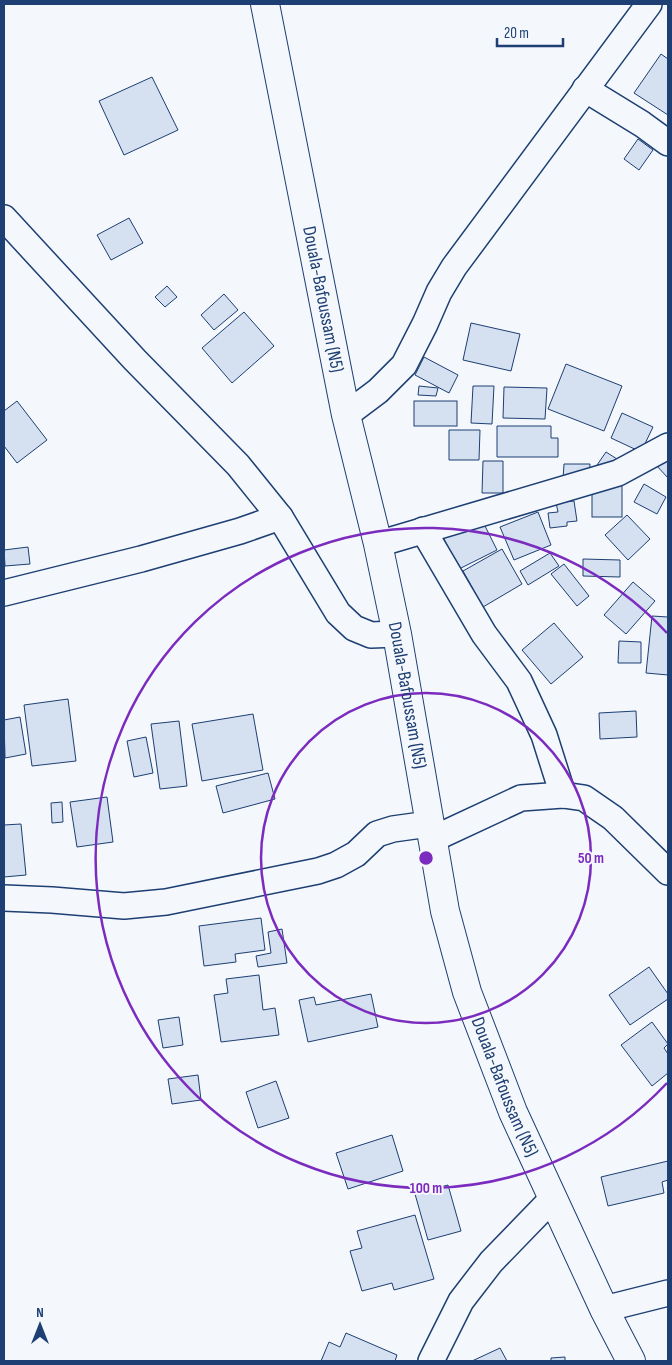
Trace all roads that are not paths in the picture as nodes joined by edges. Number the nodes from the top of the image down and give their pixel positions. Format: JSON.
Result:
{"nodes":[{"id":1,"x":266,"y":4,"type":"edge"},
{"id":2,"x":649,"y":4,"type":"edge"},
{"id":3,"x":585,"y":89,"type":"junction"},
{"id":4,"x":668,"y":143,"type":"edge"},
{"id":5,"x":8,"y":229,"type":"edge"},
{"id":6,"x":346,"y":416,"type":"junction"},
{"id":7,"x":668,"y":446,"type":"edge"},
{"id":8,"x":280,"y":517,"type":"junction"},
{"id":9,"x":423,"y":530,"type":"junction"},
{"id":10,"x":378,"y":544,"type":"junction"},
{"id":11,"x":4,"y":594,"type":"edge"},
{"id":12,"x":397,"y":634,"type":"junction"},
{"id":13,"x":563,"y":795,"type":"junction"},
{"id":14,"x":431,"y":832,"type":"junction"},
{"id":15,"x":668,"y":872,"type":"edge"},
{"id":16,"x":4,"y":898,"type":"edge"},
{"id":17,"x":553,"y":1198,"type":"junction"},
{"id":18,"x":668,"y":1293,"type":"edge"},
{"id":19,"x":604,"y":1309,"type":"junction"},
{"id":20,"x":431,"y":1361,"type":"edge"},
{"id":21,"x":631,"y":1361,"type":"edge"}],
"edges":[{"from":1,"to":6,"type":"highway","name":"Douala-Bafoussam (N5)"},
{"from":2,"to":3,"type":"street"},
{"from":3,"to":4,"type":"street"},
{"from":3,"to":6,"type":"street"},
{"from":5,"to":8,"type":"street"},
{"from":6,"to":10,"type":"highway","name":"Douala-Bafoussam (N5)"},
{"from":7,"to":9,"type":"street"},
{"from":8,"to":11,"type":"street"},
{"from":8,"to":12,"type":"street"},
{"from":9,"to":10,"type":"street"},
{"from":9,"to":13,"type":"street"},
{"from":10,"to":12,"type":"highway","name":"Douala-Bafoussam (N5)"},
{"from":12,"to":14,"type":"highway","name":"Douala-Bafoussam (N5)"},
{"from":13,"to":14,"type":"street"},
{"from":13,"to":15,"type":"street"},
{"from":14,"to":16,"type":"street"},
{"from":14,"to":17,"type":"highway","name":"Douala-Bafoussam (N5)"},
{"from":17,"to":19,"type":"highway","name":"Douala-Bafoussam (N5)"},
{"from":17,"to":20,"type":"street"},
{"from":18,"to":19,"type":"street"},
{"from":19,"to":21,"type":"highway","name":"Douala-Bafoussam (N5)"}]}
